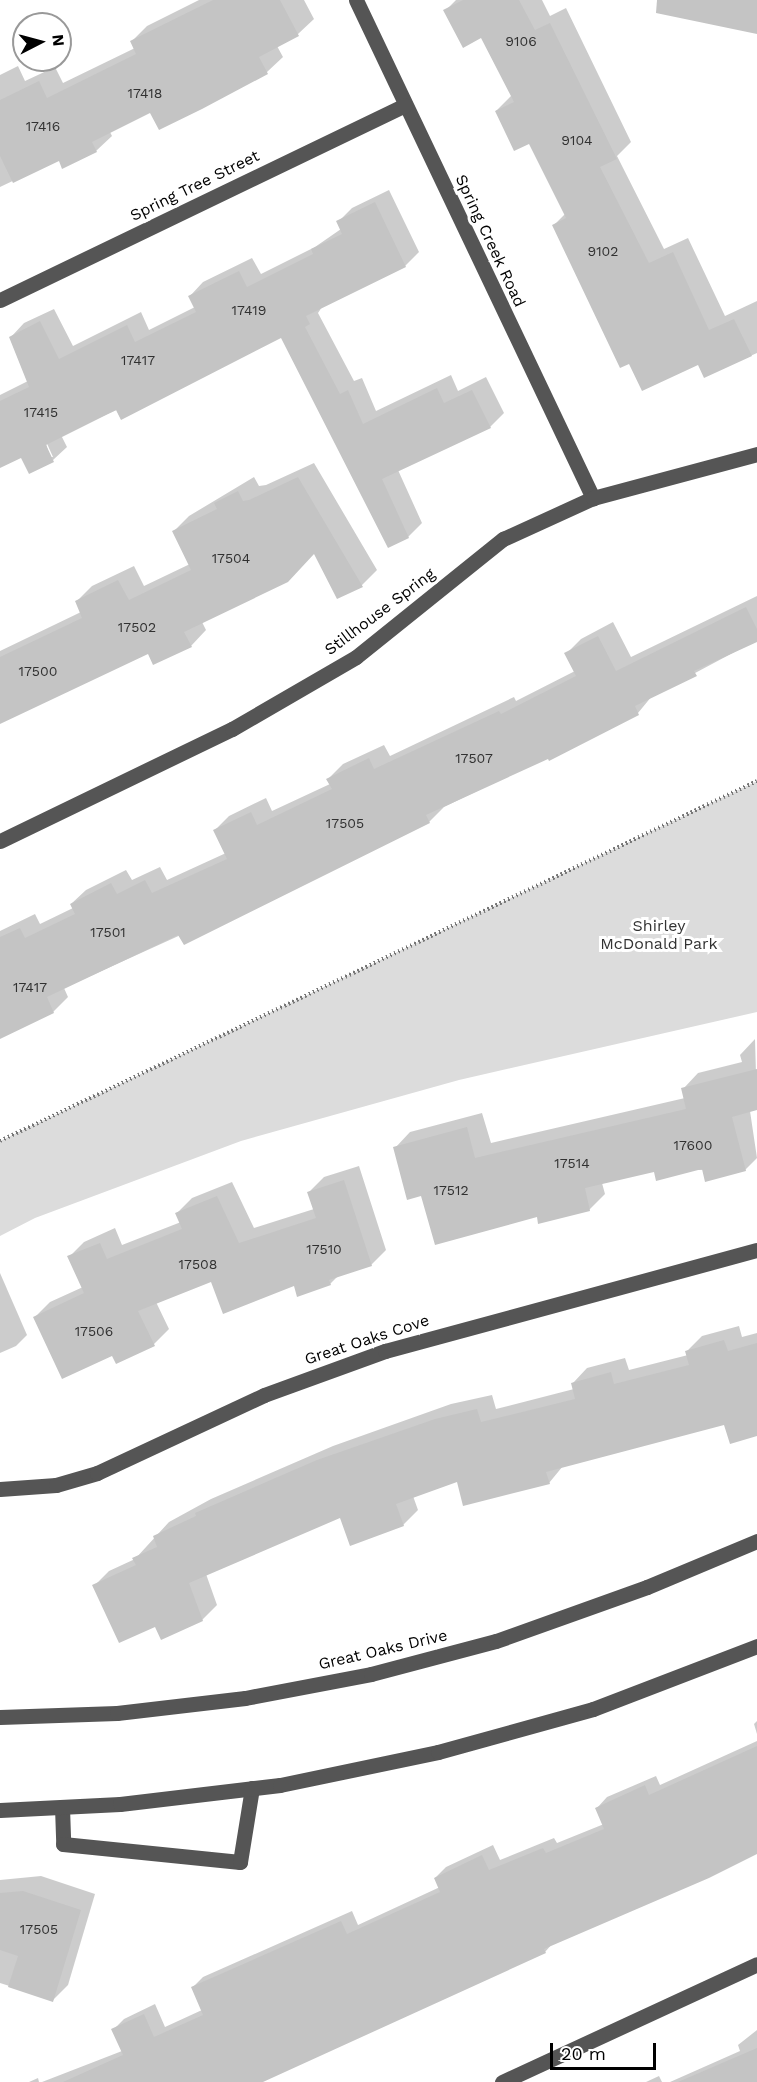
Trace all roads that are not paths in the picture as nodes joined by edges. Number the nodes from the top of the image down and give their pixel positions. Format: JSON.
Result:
{"nodes":[{"id":1,"x":356,"y":0,"type":"edge"},
{"id":2,"x":405,"y":105,"type":"junction"},
{"id":3,"x":0,"y":300,"type":"edge"},
{"id":4,"x":757,"y":454,"type":"edge"},
{"id":5,"x":593,"y":498,"type":"junction"},
{"id":6,"x":0,"y":841,"type":"edge"},
{"id":7,"x":757,"y":1250,"type":"edge"},
{"id":8,"x":0,"y":1489,"type":"edge"},
{"id":9,"x":757,"y":1541,"type":"edge"},
{"id":10,"x":757,"y":1646,"type":"edge"},
{"id":11,"x":0,"y":1717,"type":"edge"},
{"id":12,"x":252,"y":1788,"type":"junction"},
{"id":13,"x":62,"y":1807,"type":"junction"},
{"id":14,"x":0,"y":1810,"type":"edge"},
{"id":15,"x":757,"y":1964,"type":"edge"},
{"id":16,"x":502,"y":2082,"type":"edge"}],
"edges":[{"from":1,"to":2,"type":"street","name":"Spring Creek Road"},
{"from":2,"to":3,"type":"street","name":"Spring Tree Street"},
{"from":2,"to":5,"type":"street","name":"Spring Creek Road"},
{"from":4,"to":5,"type":"street","name":"Stillhouse Spring"},
{"from":5,"to":6,"type":"street","name":"Stillhouse Spring"},
{"from":7,"to":8,"type":"street","name":"Great Oaks Cove"},
{"from":9,"to":11,"type":"street","name":"Great Oaks Drive"},
{"from":10,"to":12,"type":"street"},
{"from":12,"to":13,"type":"street"},
{"from":12,"to":13,"type":"street"},
{"from":13,"to":14,"type":"street"},
{"from":15,"to":16,"type":"street"}]}
